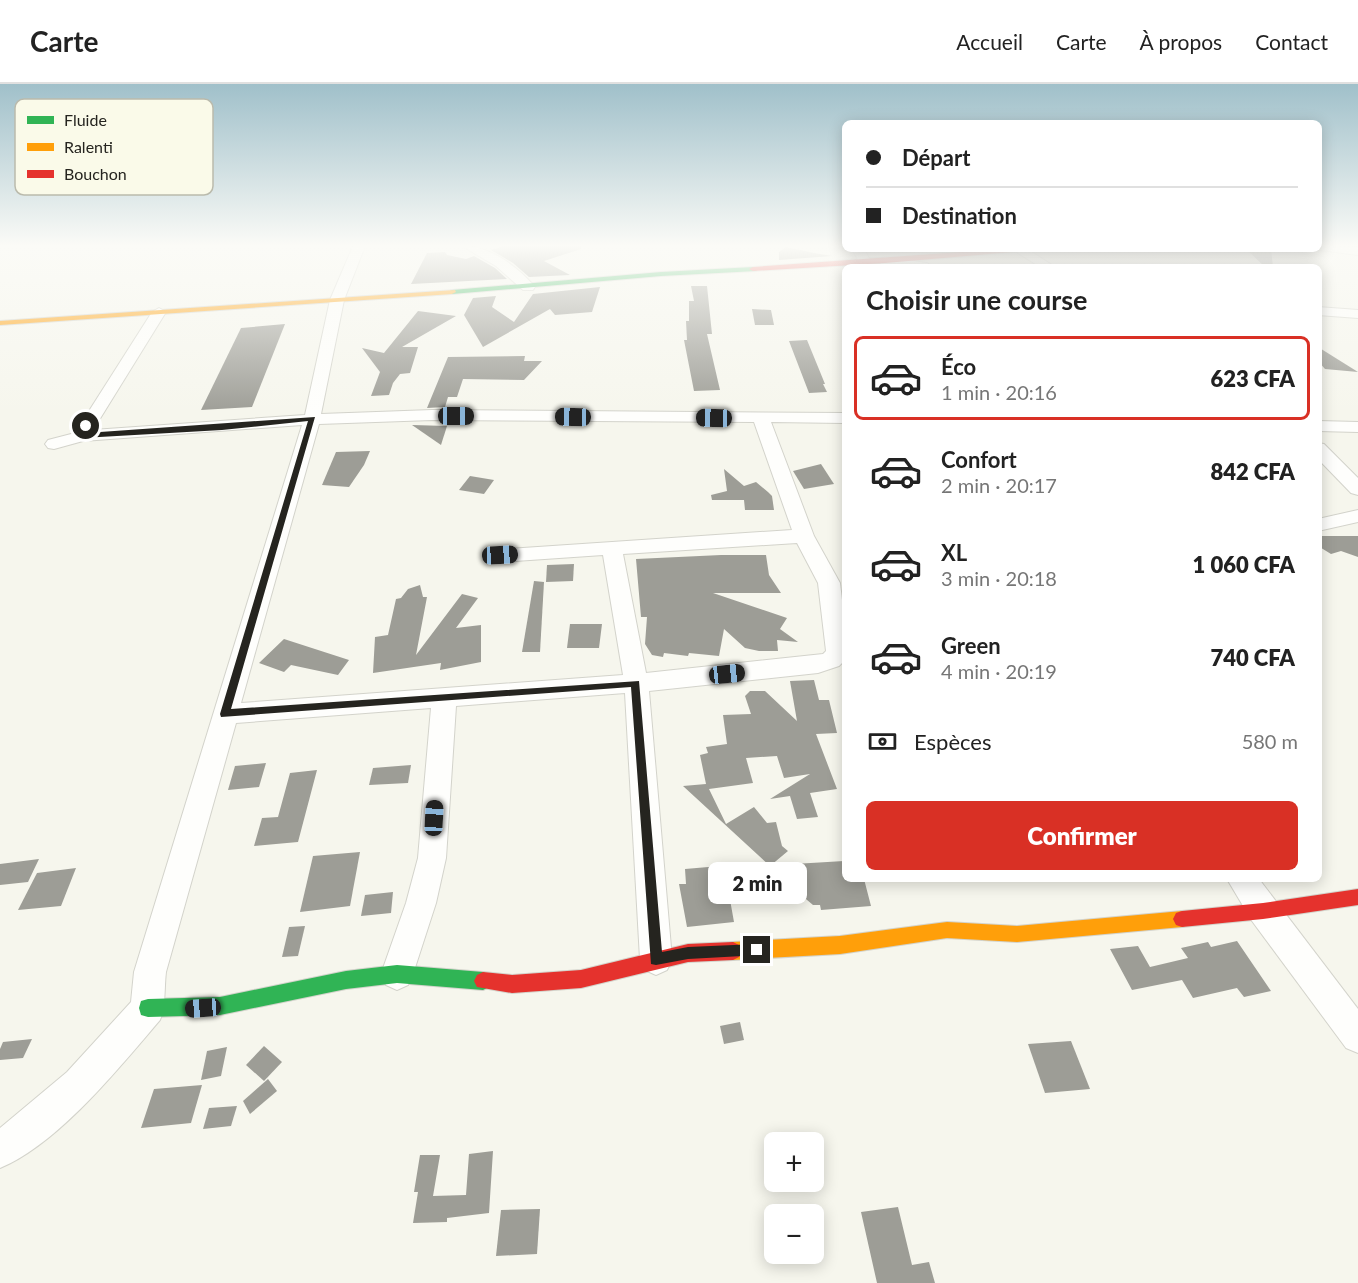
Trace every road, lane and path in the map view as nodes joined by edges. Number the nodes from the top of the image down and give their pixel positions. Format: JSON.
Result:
{"nodes":[{"id":1,"x":309,"y":302,"type":"edge"},
{"id":2,"x":338,"y":302,"type":"edge"},
{"id":3,"x":1322,"y":311,"type":"edge"},
{"id":4,"x":159,"y":312,"type":"junction"},
{"id":5,"x":1358,"y":314,"type":"edge"},
{"id":6,"x":0,"y":323,"type":"edge"},
{"id":7,"x":842,"y":418,"type":"edge"},
{"id":8,"x":312,"y":419,"type":"junction"},
{"id":9,"x":761,"y":419,"type":"junction"},
{"id":10,"x":1322,"y":426,"type":"edge"},
{"id":11,"x":1358,"y":427,"type":"edge"},
{"id":12,"x":82,"y":436,"type":"junction"},
{"id":13,"x":54,"y":444,"type":"dead end"},
{"id":14,"x":1322,"y":452,"type":"edge"},
{"id":15,"x":1358,"y":489,"type":"edge"},
{"id":16,"x":1358,"y":516,"type":"edge"},
{"id":17,"x":1322,"y":524,"type":"edge"},
{"id":18,"x":804,"y":536,"type":"junction"},
{"id":19,"x":612,"y":549,"type":"junction"},
{"id":20,"x":500,"y":555,"type":"dead end"},
{"id":21,"x":837,"y":582,"type":"edge"},
{"id":22,"x":636,"y":683,"type":"junction"},
{"id":23,"x":444,"y":699,"type":"junction"},
{"id":24,"x":225,"y":714,"type":"junction"},
{"id":25,"x":1244,"y":882,"type":"edge"},
{"id":26,"x":1358,"y":897,"type":"edge"},
{"id":27,"x":1263,"y":911,"type":"junction"},
{"id":28,"x":656,"y":959,"type":"junction"},
{"id":29,"x":397,"y":974,"type":"junction"},
{"id":30,"x":148,"y":1008,"type":"junction"},
{"id":31,"x":1358,"y":1035,"type":"edge"},
{"id":32,"x":0,"y":1150,"type":"edge"}],
"edges":[{"from":1,"to":4,"type":"main road"},
{"from":2,"to":8,"type":"street"},
{"from":3,"to":5,"type":"street"},
{"from":4,"to":6,"type":"main road"},
{"from":4,"to":12,"type":"street"},
{"from":7,"to":9,"type":"street"},
{"from":8,"to":9,"type":"street"},
{"from":8,"to":12,"type":"street"},
{"from":8,"to":24,"type":"street"},
{"from":9,"to":18,"type":"street"},
{"from":10,"to":11,"type":"street"},
{"from":12,"to":13,"type":"street"},
{"from":14,"to":15,"type":"street"},
{"from":16,"to":17,"type":"street"},
{"from":18,"to":19,"type":"street"},
{"from":18,"to":21,"type":"street"},
{"from":19,"to":20,"type":"street"},
{"from":19,"to":22,"type":"street"},
{"from":21,"to":22,"type":"street"},
{"from":22,"to":23,"type":"street"},
{"from":22,"to":28,"type":"street"},
{"from":23,"to":24,"type":"street"},
{"from":23,"to":29,"type":"street"},
{"from":24,"to":30,"type":"street"},
{"from":25,"to":27,"type":"street"},
{"from":26,"to":27,"type":"main road"},
{"from":27,"to":28,"type":"main road"},
{"from":27,"to":31,"type":"street"},
{"from":28,"to":29,"type":"main road"},
{"from":29,"to":30,"type":"main road"},
{"from":30,"to":32,"type":"street"}]}
